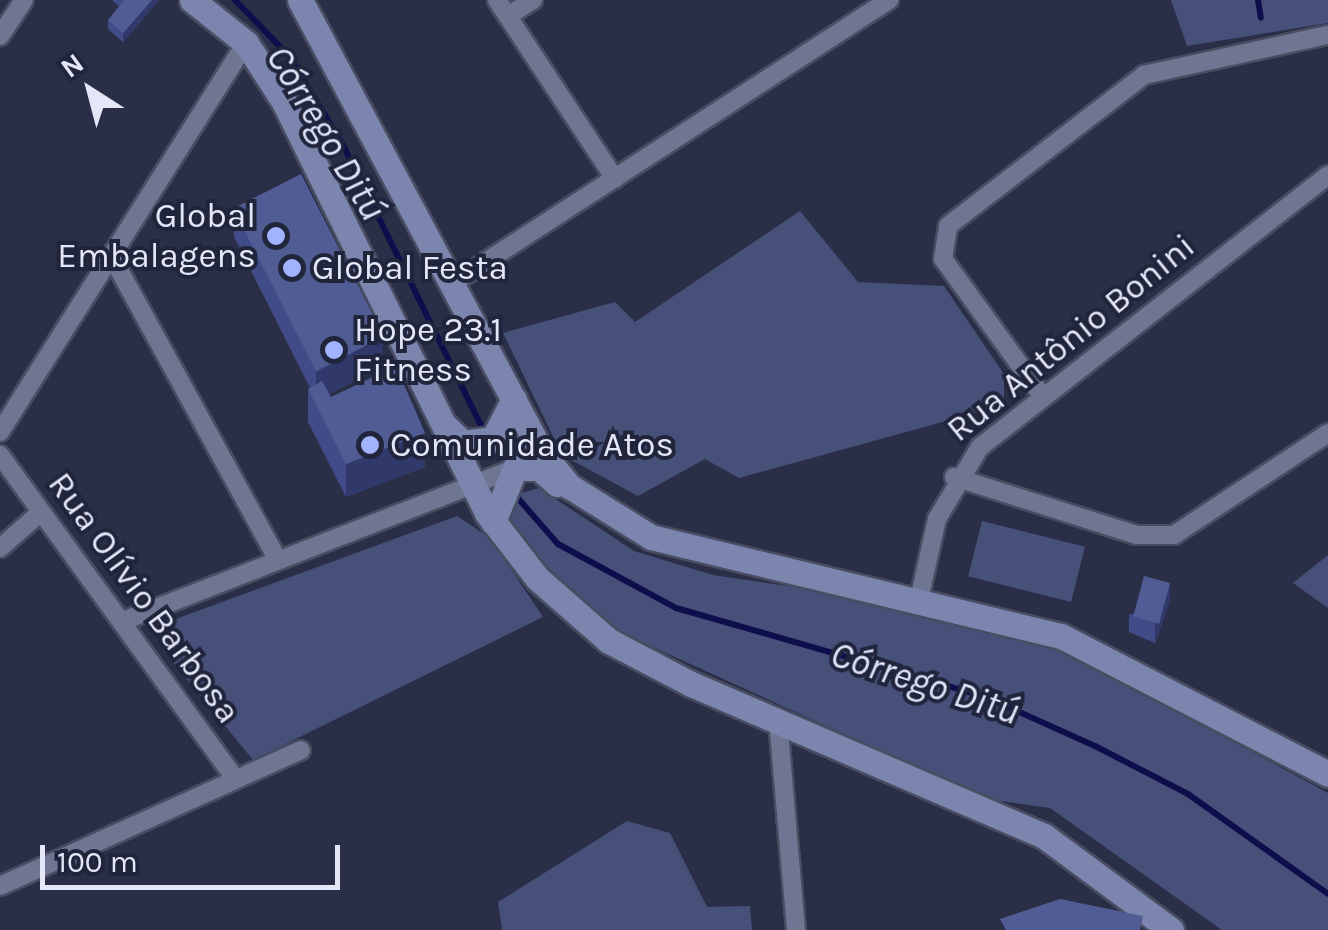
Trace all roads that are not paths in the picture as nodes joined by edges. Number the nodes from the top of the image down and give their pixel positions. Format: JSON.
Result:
{"nodes":[{"id":1,"x":24,"y":0,"type":"edge"},
{"id":2,"x":192,"y":0,"type":"edge"},
{"id":3,"x":300,"y":0,"type":"edge"},
{"id":4,"x":497,"y":0,"type":"edge"},
{"id":5,"x":533,"y":0,"type":"edge"},
{"id":6,"x":889,"y":0,"type":"edge"},
{"id":7,"x":508,"y":16,"type":"junction"},
{"id":8,"x":1328,"y":35,"type":"edge"},
{"id":9,"x":0,"y":36,"type":"edge"},
{"id":10,"x":246,"y":43,"type":"junction"},
{"id":11,"x":1328,"y":175,"type":"edge"},
{"id":12,"x":615,"y":179,"type":"junction"},
{"id":13,"x":112,"y":258,"type":"junction"},
{"id":14,"x":453,"y":282,"type":"junction"},
{"id":15,"x":1043,"y":397,"type":"junction"},
{"id":16,"x":514,"y":398,"type":"junction"},
{"id":17,"x":439,"y":418,"type":"junction"},
{"id":18,"x":0,"y":432,"type":"edge"},
{"id":19,"x":1328,"y":433,"type":"edge"},
{"id":20,"x":0,"y":455,"type":"edge"},
{"id":21,"x":515,"y":468,"type":"junction"},
{"id":22,"x":954,"y":477,"type":"junction"},
{"id":23,"x":472,"y":485,"type":"junction"},
{"id":24,"x":40,"y":513,"type":"junction"},
{"id":25,"x":493,"y":522,"type":"junction"},
{"id":26,"x":640,"y":531,"type":"junction"},
{"id":27,"x":0,"y":548,"type":"edge"},
{"id":28,"x":278,"y":560,"type":"junction"},
{"id":29,"x":920,"y":595,"type":"junction"},
{"id":30,"x":122,"y":621,"type":"junction"},
{"id":31,"x":778,"y":720,"type":"junction"},
{"id":32,"x":300,"y":750,"type":"dead end"},
{"id":33,"x":1328,"y":774,"type":"edge"},
{"id":34,"x":235,"y":779,"type":"junction"},
{"id":35,"x":0,"y":886,"type":"edge"},
{"id":36,"x":796,"y":930,"type":"edge"},
{"id":37,"x":1171,"y":930,"type":"edge"}],
"edges":[{"from":1,"to":9,"type":"street"},
{"from":2,"to":10,"type":"main road"},
{"from":3,"to":14,"type":"main road"},
{"from":4,"to":7,"type":"street"},
{"from":5,"to":7,"type":"street"},
{"from":6,"to":12,"type":"street"},
{"from":7,"to":12,"type":"street"},
{"from":8,"to":15,"type":"street"},
{"from":10,"to":13,"type":"street"},
{"from":10,"to":17,"type":"main road"},
{"from":11,"to":15,"type":"street","name":"Rua Antônio Bonini"},
{"from":12,"to":14,"type":"street"},
{"from":13,"to":18,"type":"street"},
{"from":13,"to":28,"type":"street"},
{"from":14,"to":16,"type":"main road"},
{"from":15,"to":22,"type":"street","name":"Rua Antônio Bonini"},
{"from":16,"to":17,"type":"main road"},
{"from":16,"to":26,"type":"main road"},
{"from":17,"to":23,"type":"main road"},
{"from":19,"to":22,"type":"street"},
{"from":20,"to":24,"type":"street","name":"Rua Olívio Barbosa"},
{"from":21,"to":23,"type":"street"},
{"from":21,"to":25,"type":"main road"},
{"from":21,"to":26,"type":"main road"},
{"from":22,"to":29,"type":"street","name":"Rua Antônio Bonini"},
{"from":23,"to":25,"type":"main road"},
{"from":23,"to":28,"type":"street"},
{"from":24,"to":27,"type":"street"},
{"from":24,"to":30,"type":"street","name":"Rua Olívio Barbosa"},
{"from":25,"to":31,"type":"main road"},
{"from":26,"to":29,"type":"main road"},
{"from":28,"to":30,"type":"street"},
{"from":29,"to":33,"type":"main road"},
{"from":30,"to":34,"type":"street","name":"Rua Olívio Barbosa"},
{"from":31,"to":36,"type":"street"},
{"from":31,"to":37,"type":"main road"},
{"from":32,"to":34,"type":"street"},
{"from":34,"to":35,"type":"street"}]}
